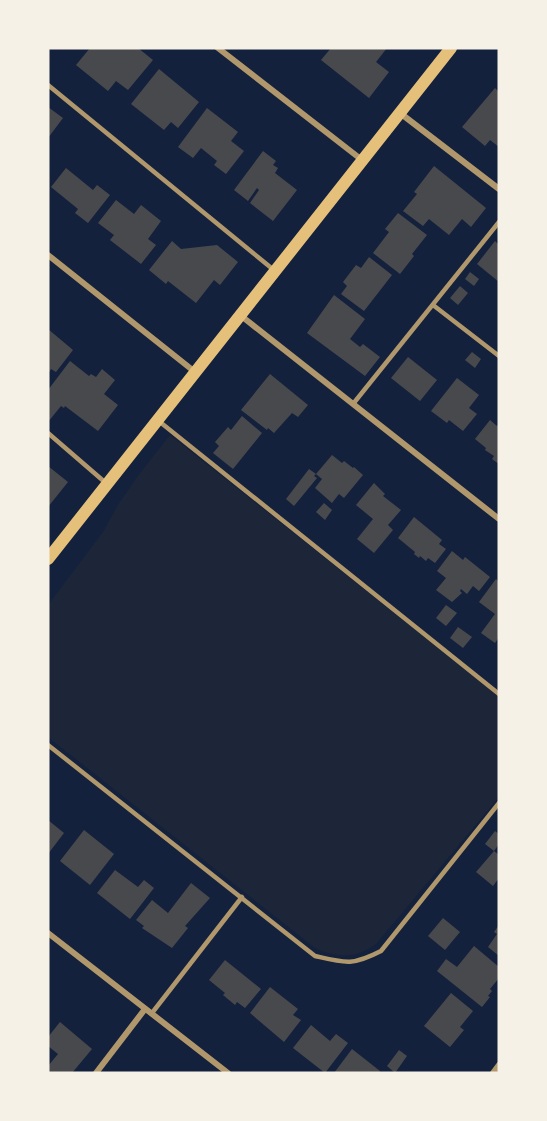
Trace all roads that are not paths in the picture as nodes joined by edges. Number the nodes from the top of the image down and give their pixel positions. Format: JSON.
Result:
{"nodes":[{"id":1,"x":218,"y":48,"type":"edge"},
{"id":2,"x":447,"y":49,"type":"edge"},
{"id":3,"x":48,"y":86,"type":"edge"},
{"id":4,"x":399,"y":113,"type":"junction"},
{"id":5,"x":362,"y":160,"type":"junction"},
{"id":6,"x":499,"y":189,"type":"edge"},
{"id":7,"x":499,"y":222,"type":"edge"},
{"id":8,"x":48,"y":255,"type":"edge"},
{"id":9,"x":275,"y":270,"type":"junction"},
{"id":10,"x":433,"y":305,"type":"junction"},
{"id":11,"x":240,"y":315,"type":"junction"},
{"id":12,"x":499,"y":356,"type":"edge"},
{"id":13,"x":195,"y":372,"type":"junction"},
{"id":14,"x":353,"y":404,"type":"junction"},
{"id":15,"x":157,"y":420,"type":"junction"},
{"id":16,"x":48,"y":433,"type":"edge"},
{"id":17,"x":107,"y":484,"type":"junction"},
{"id":18,"x":499,"y":519,"type":"edge"},
{"id":19,"x":48,"y":559,"type":"edge"},
{"id":20,"x":499,"y":694,"type":"edge"},
{"id":21,"x":48,"y":745,"type":"edge"},
{"id":22,"x":499,"y":803,"type":"edge"},
{"id":23,"x":242,"y":897,"type":"junction"},
{"id":24,"x":48,"y":933,"type":"edge"},
{"id":25,"x":146,"y":1009,"type":"junction"},
{"id":26,"x":152,"y":1013,"type":"junction"},
{"id":27,"x":499,"y":1065,"type":"edge"},
{"id":28,"x":96,"y":1073,"type":"edge"},
{"id":29,"x":228,"y":1073,"type":"edge"},
{"id":30,"x":493,"y":1073,"type":"edge"}],
"edges":[{"from":1,"to":5,"type":"street"},
{"from":2,"to":4,"type":"main road"},
{"from":3,"to":9,"type":"lane"},
{"from":4,"to":5,"type":"main road"},
{"from":4,"to":6,"type":"street"},
{"from":5,"to":9,"type":"main road"},
{"from":7,"to":10,"type":"lane"},
{"from":8,"to":13,"type":"street"},
{"from":9,"to":11,"type":"main road"},
{"from":10,"to":12,"type":"lane"},
{"from":10,"to":14,"type":"lane"},
{"from":11,"to":13,"type":"main road"},
{"from":11,"to":14,"type":"street"},
{"from":13,"to":15,"type":"main road"},
{"from":14,"to":18,"type":"street"},
{"from":15,"to":17,"type":"main road"},
{"from":15,"to":20,"type":"lane"},
{"from":16,"to":17,"type":"lane"},
{"from":17,"to":19,"type":"main road"},
{"from":21,"to":23,"type":"lane"},
{"from":22,"to":23,"type":"lane"},
{"from":23,"to":26,"type":"lane"},
{"from":24,"to":25,"type":"street"},
{"from":25,"to":26,"type":"street"},
{"from":25,"to":28,"type":"street"},
{"from":26,"to":29,"type":"street"},
{"from":27,"to":30,"type":"street"}]}
